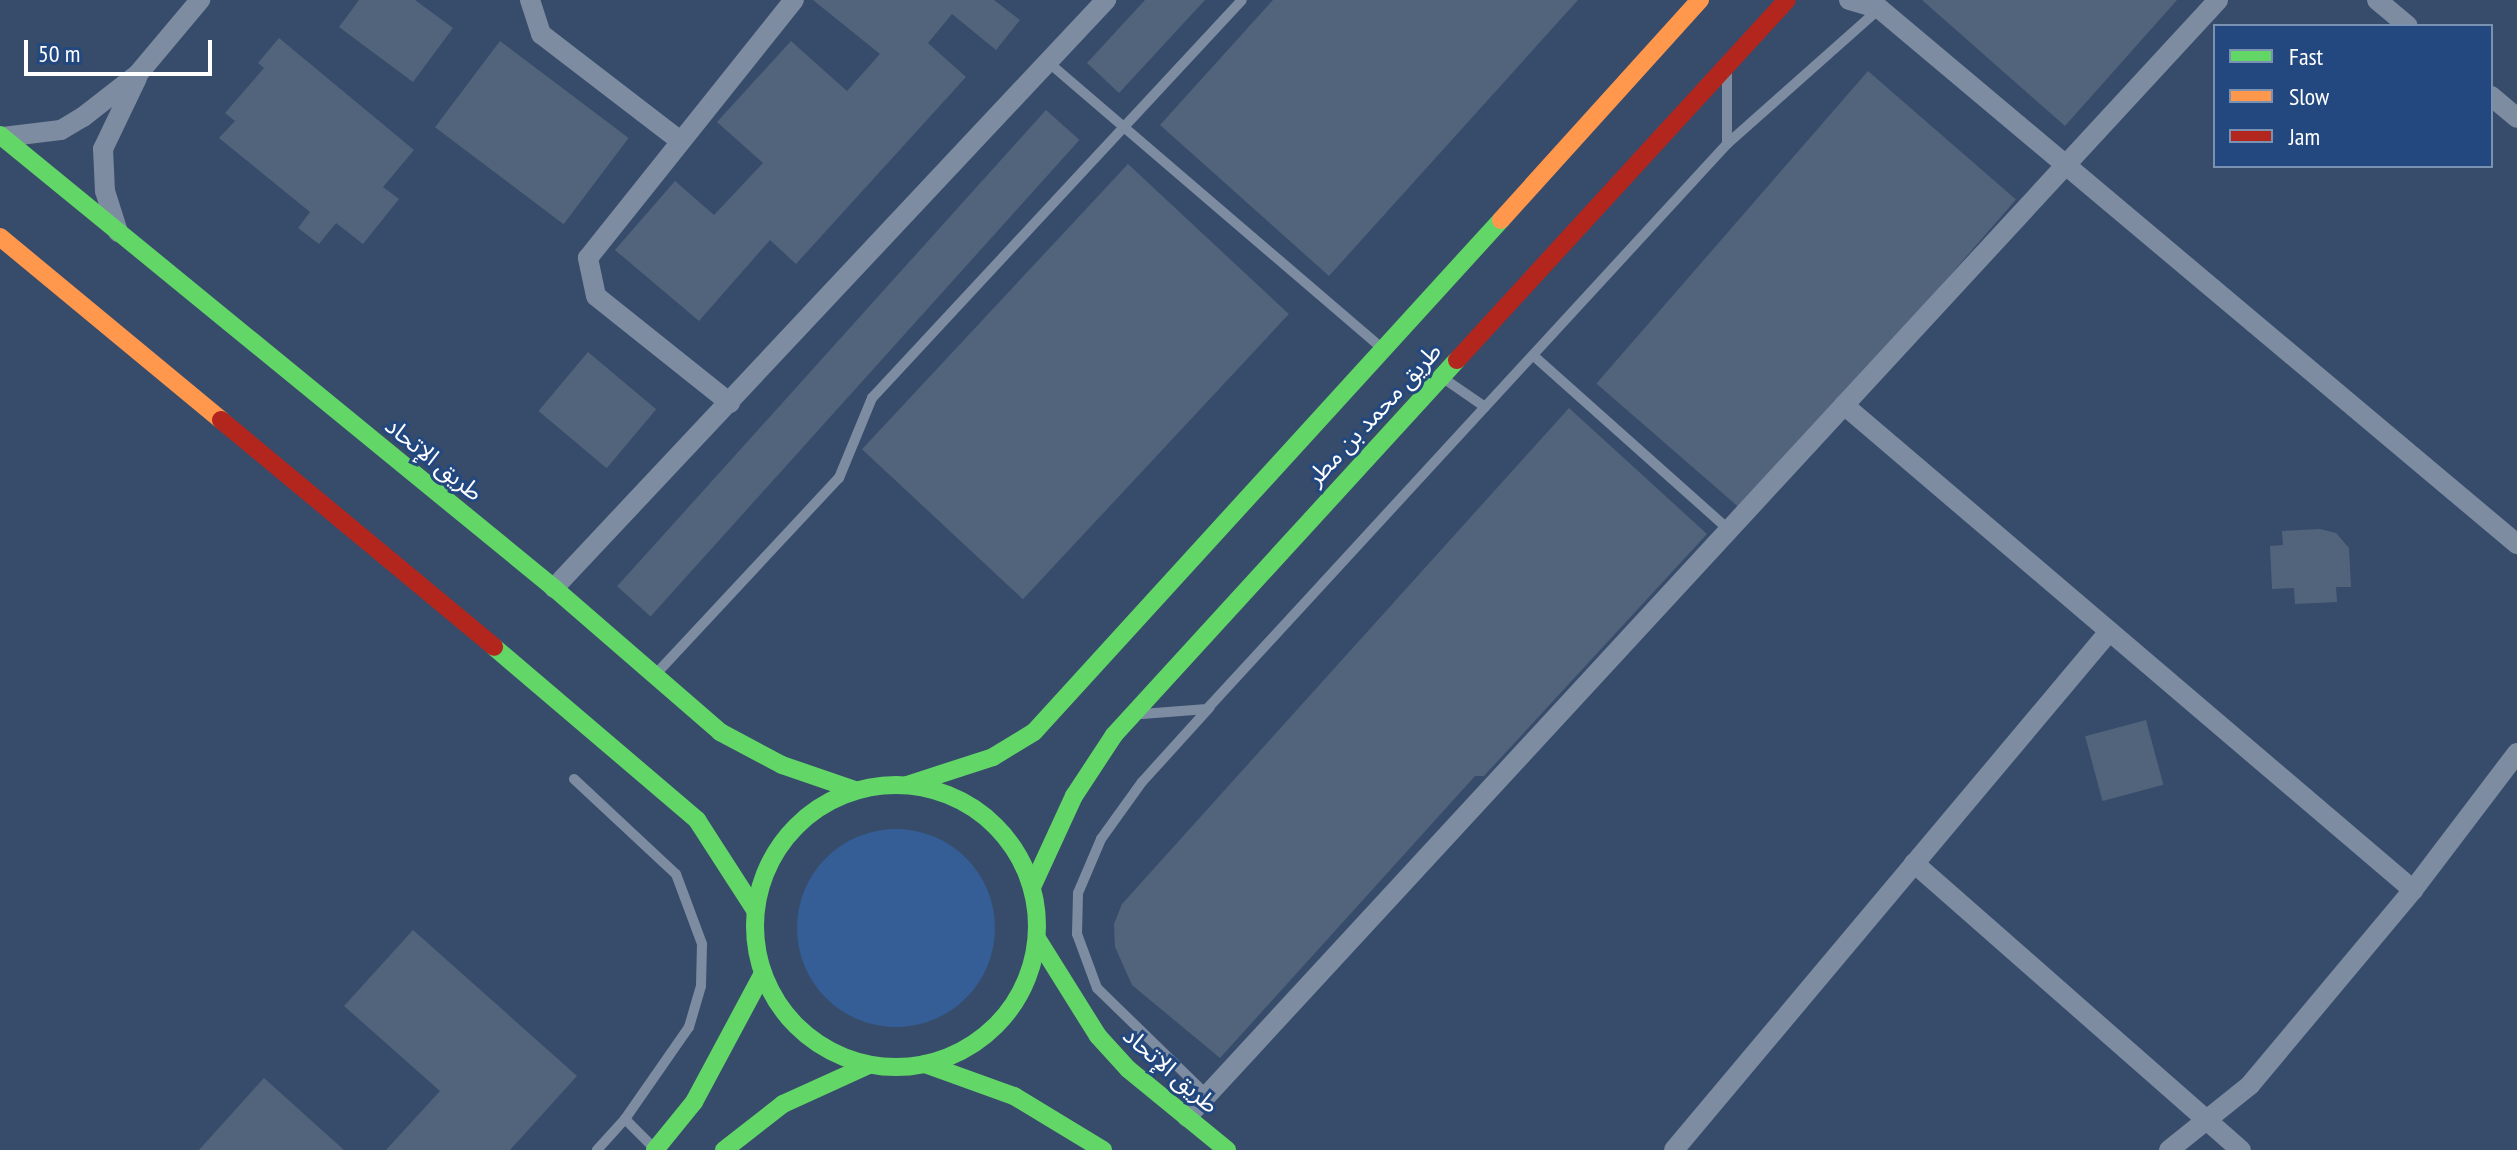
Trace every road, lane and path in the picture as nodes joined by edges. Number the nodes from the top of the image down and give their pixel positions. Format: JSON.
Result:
{"nodes":[{"id":1,"x":200,"y":0,"type":"edge"},
{"id":2,"x":530,"y":0,"type":"edge"},
{"id":3,"x":794,"y":0,"type":"edge"},
{"id":4,"x":1106,"y":0,"type":"edge"},
{"id":5,"x":1242,"y":0,"type":"edge"},
{"id":6,"x":1700,"y":0,"type":"edge"},
{"id":7,"x":1787,"y":0,"type":"edge"},
{"id":8,"x":1849,"y":0,"type":"edge"},
{"id":9,"x":2218,"y":0,"type":"edge"},
{"id":10,"x":2377,"y":0,"type":"edge"},
{"id":11,"x":1880,"y":4,"type":"edge"},
{"id":12,"x":2406,"y":24,"type":"edge"},
{"id":13,"x":1048,"y":62,"type":"junction"},
{"id":14,"x":1727,"y":66,"type":"junction"},
{"id":15,"x":138,"y":74,"type":"junction"},
{"id":16,"x":2493,"y":98,"type":"edge"},
{"id":17,"x":2517,"y":118,"type":"edge"},
{"id":18,"x":1124,"y":128,"type":"junction"},
{"id":19,"x":1,"y":136,"type":"edge"},
{"id":20,"x":678,"y":139,"type":"junction"},
{"id":21,"x":1727,"y":144,"type":"junction"},
{"id":22,"x":2064,"y":166,"type":"junction"},
{"id":23,"x":118,"y":232,"type":"junction"},
{"id":24,"x":0,"y":237,"type":"edge"},
{"id":25,"x":1382,"y":347,"type":"junction"},
{"id":26,"x":1535,"y":357,"type":"junction"},
{"id":27,"x":1441,"y":377,"type":"junction"},
{"id":28,"x":730,"y":403,"type":"junction"},
{"id":29,"x":1844,"y":405,"type":"junction"},
{"id":30,"x":1485,"y":407,"type":"junction"},
{"id":31,"x":1729,"y":530,"type":"junction"},
{"id":32,"x":2513,"y":532,"type":"edge"},
{"id":33,"x":554,"y":588,"type":"junction"},
{"id":34,"x":2108,"y":633,"type":"junction"},
{"id":35,"x":653,"y":676,"type":"junction"},
{"id":36,"x":1226,"y":689,"type":"junction"},
{"id":37,"x":1132,"y":714,"type":"junction"},
{"id":38,"x":2517,"y":753,"type":"edge"},
{"id":39,"x":574,"y":779,"type":"dead end"},
{"id":40,"x":907,"y":785,"type":"junction"},
{"id":41,"x":855,"y":790,"type":"junction"},
{"id":42,"x":1914,"y":863,"type":"junction"},
{"id":43,"x":1033,"y":885,"type":"junction"},
{"id":44,"x":2413,"y":890,"type":"junction"},
{"id":45,"x":755,"y":910,"type":"junction"},
{"id":46,"x":1038,"y":940,"type":"junction"},
{"id":47,"x":762,"y":975,"type":"junction"},
{"id":48,"x":925,"y":1064,"type":"junction"},
{"id":49,"x":869,"y":1065,"type":"junction"},
{"id":50,"x":1207,"y":1095,"type":"junction"},
{"id":51,"x":1187,"y":1117,"type":"junction"},
{"id":52,"x":625,"y":1119,"type":"junction"},
{"id":53,"x":2204,"y":1120,"type":"junction"},
{"id":54,"x":597,"y":1150,"type":"edge"},
{"id":55,"x":655,"y":1150,"type":"edge"},
{"id":56,"x":724,"y":1150,"type":"edge"},
{"id":57,"x":1103,"y":1150,"type":"edge"},
{"id":58,"x":1227,"y":1150,"type":"edge"},
{"id":59,"x":1674,"y":1150,"type":"edge"},
{"id":60,"x":2169,"y":1150,"type":"edge"},
{"id":61,"x":2241,"y":1150,"type":"edge"}],
"edges":[{"from":1,"to":15,"type":"street"},
{"from":2,"to":20,"type":"street"},
{"from":3,"to":20,"type":"street"},
{"from":4,"to":13,"type":"street"},
{"from":5,"to":18,"type":"lane"},
{"from":6,"to":25,"type":"street","name":"طريق محمد بن مطر"},
{"from":7,"to":14,"type":"street","name":"طريق محمد بن مطر"},
{"from":8,"to":11,"type":"street"},
{"from":9,"to":22,"type":"street"},
{"from":10,"to":12,"type":"street"},
{"from":11,"to":21,"type":"lane"},
{"from":11,"to":22,"type":"street"},
{"from":13,"to":18,"type":"lane"},
{"from":13,"to":28,"type":"street"},
{"from":14,"to":21,"type":"lane"},
{"from":14,"to":27,"type":"street","name":"طريق محمد بن مطر"},
{"from":15,"to":19,"type":"street"},
{"from":15,"to":23,"type":"street"},
{"from":16,"to":17,"type":"street"},
{"from":18,"to":25,"type":"lane"},
{"from":18,"to":35,"type":"lane"},
{"from":19,"to":23,"type":"street","name":"طريق اﻹتحاد"},
{"from":20,"to":28,"type":"street"},
{"from":21,"to":26,"type":"lane"},
{"from":22,"to":29,"type":"street"},
{"from":22,"to":32,"type":"street"},
{"from":23,"to":33,"type":"street","name":"طريق اﻹتحاد"},
{"from":24,"to":45,"type":"street"},
{"from":25,"to":40,"type":"street","name":"طريق محمد بن مطر"},
{"from":26,"to":30,"type":"lane"},
{"from":26,"to":31,"type":"lane"},
{"from":27,"to":30,"type":"lane"},
{"from":27,"to":37,"type":"street","name":"طريق محمد بن مطر"},
{"from":28,"to":33,"type":"street"},
{"from":29,"to":31,"type":"street"},
{"from":29,"to":34,"type":"street"},
{"from":30,"to":36,"type":"lane"},
{"from":31,"to":50,"type":"street"},
{"from":33,"to":35,"type":"street","name":"طريق اﻹتحاد"},
{"from":34,"to":42,"type":"street"},
{"from":34,"to":44,"type":"street"},
{"from":35,"to":41,"type":"street","name":"طريق اﻹتحاد"},
{"from":36,"to":37,"type":"lane"},
{"from":36,"to":50,"type":"lane"},
{"from":37,"to":43,"type":"street","name":"طريق محمد بن مطر"},
{"from":38,"to":44,"type":"street"},
{"from":39,"to":52,"type":"lane"},
{"from":40,"to":41,"type":"street"},
{"from":40,"to":43,"type":"street"},
{"from":41,"to":45,"type":"street"},
{"from":42,"to":53,"type":"street"},
{"from":42,"to":59,"type":"street"},
{"from":43,"to":46,"type":"street"},
{"from":44,"to":53,"type":"street"},
{"from":45,"to":47,"type":"street"},
{"from":46,"to":48,"type":"street"},
{"from":46,"to":51,"type":"street","name":"طريق اﻹتحاد"},
{"from":47,"to":49,"type":"street"},
{"from":47,"to":55,"type":"street"},
{"from":48,"to":49,"type":"street"},
{"from":48,"to":57,"type":"street"},
{"from":49,"to":56,"type":"street"},
{"from":50,"to":51,"type":"street"},
{"from":51,"to":58,"type":"street","name":"طريق اﻹتحاد"},
{"from":52,"to":54,"type":"lane"},
{"from":52,"to":55,"type":"lane"},
{"from":53,"to":60,"type":"street"},
{"from":53,"to":61,"type":"street"}]}
